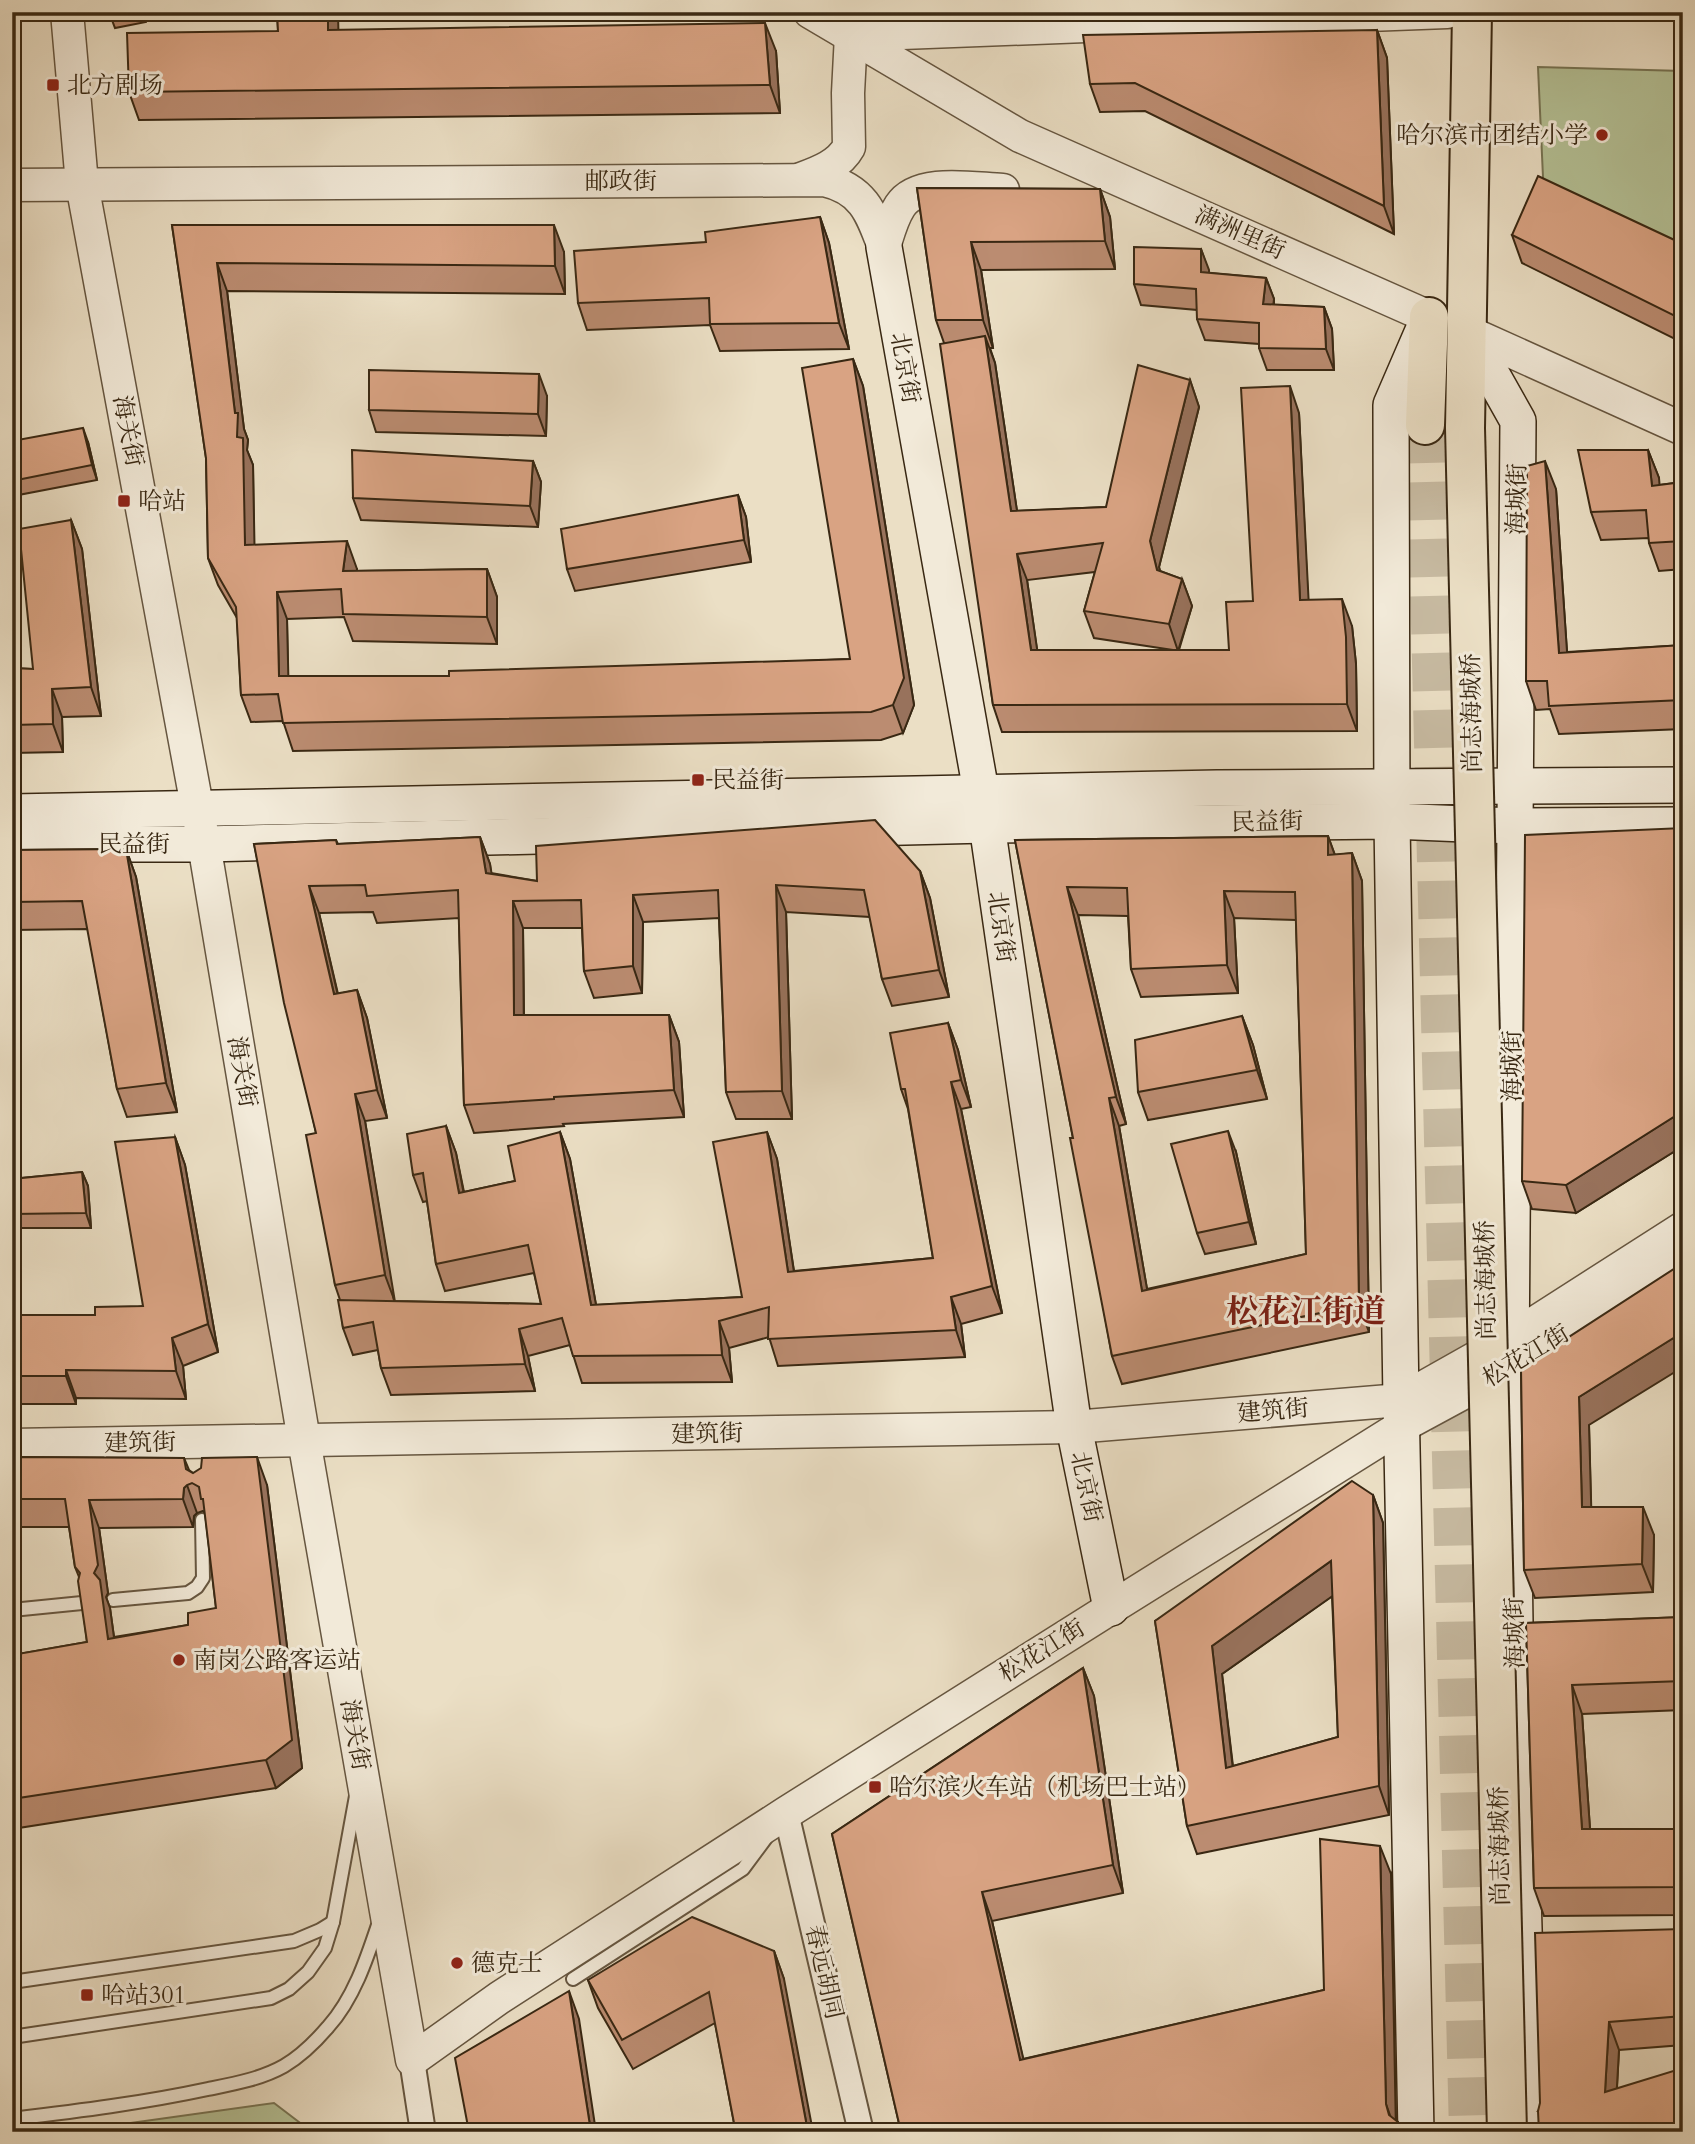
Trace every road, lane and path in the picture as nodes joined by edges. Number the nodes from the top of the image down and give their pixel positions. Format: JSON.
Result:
{"nodes":[{"id":1,"x":67,"y":12,"type":"edge"},
{"id":2,"x":810,"y":12,"type":"edge"},
{"id":3,"x":1447,"y":12,"type":"edge"},
{"id":4,"x":1472,"y":12,"type":"edge"},
{"id":5,"x":850,"y":18,"type":"edge"},
{"id":6,"x":800,"y":179,"type":"junction"},
{"id":7,"x":82,"y":184,"type":"junction"},
{"id":8,"x":12,"y":185,"type":"edge"},
{"id":9,"x":1028,"y":191,"type":"edge"},
{"id":10,"x":1082,"y":194,"type":"edge"},
{"id":11,"x":1160,"y":198,"type":"junction"},
{"id":12,"x":884,"y":247,"type":"junction"},
{"id":13,"x":1429,"y":317,"type":"junction"},
{"id":14,"x":1468,"y":332,"type":"junction"},
{"id":15,"x":1425,"y":425,"type":"tunnel mouth"},
{"id":16,"x":1683,"y":429,"type":"edge"},
{"id":17,"x":1683,"y":785,"type":"edge"},
{"id":18,"x":1514,"y":786,"type":"junction"},
{"id":19,"x":1392,"y":804,"type":"junction"},
{"id":20,"x":198,"y":809,"type":"junction"},
{"id":21,"x":984,"y":809,"type":"junction"},
{"id":22,"x":12,"y":812,"type":"edge"},
{"id":23,"x":1683,"y":825,"type":"edge"},
{"id":24,"x":1513,"y":826,"type":"junction"},
{"id":25,"x":12,"y":844,"type":"edge"},
{"id":26,"x":204,"y":844,"type":"junction"},
{"id":27,"x":1683,"y":1228,"type":"edge"},
{"id":28,"x":1683,"y":1260,"type":"edge"},
{"id":29,"x":1511,"y":1352,"type":"junction"},
{"id":30,"x":1401,"y":1413,"type":"junction"},
{"id":31,"x":1074,"y":1427,"type":"junction"},
{"id":32,"x":304,"y":1440,"type":"junction"},
{"id":33,"x":12,"y":1445,"type":"edge"},
{"id":34,"x":202,"y":1520,"type":"edge"},
{"id":35,"x":113,"y":1600,"type":"dead end"},
{"id":36,"x":82,"y":1603,"type":"edge"},
{"id":37,"x":1111,"y":1608,"type":"junction"},
{"id":38,"x":12,"y":1610,"type":"edge"},
{"id":39,"x":360,"y":1768,"type":"junction"},
{"id":40,"x":786,"y":1813,"type":"junction"},
{"id":41,"x":384,"y":1905,"type":"junction"},
{"id":42,"x":333,"y":1922,"type":"junction"},
{"id":43,"x":573,"y":1979,"type":"dead end"},
{"id":44,"x":12,"y":1982,"type":"edge"},
{"id":45,"x":12,"y":2037,"type":"edge"},
{"id":46,"x":412,"y":2060,"type":"junction"},
{"id":47,"x":12,"y":2119,"type":"edge"},
{"id":48,"x":423,"y":2132,"type":"edge"},
{"id":49,"x":861,"y":2132,"type":"edge"},
{"id":50,"x":1416,"y":2132,"type":"edge"},
{"id":51,"x":1507,"y":2132,"type":"edge"},
{"id":52,"x":1531,"y":2132,"type":"edge"}],
"edges":[{"from":1,"to":7,"type":"street","name":"海关街"},
{"from":2,"to":5,"type":"street","name":"满洲里街"},
{"from":3,"to":5,"type":"street"},
{"from":4,"to":14,"type":"main road"},
{"from":5,"to":6,"type":"street"},
{"from":5,"to":11,"type":"street","name":"满洲里街"},
{"from":6,"to":7,"type":"street","name":"邮政街"},
{"from":6,"to":12,"type":"street","name":"邮政街"},
{"from":7,"to":8,"type":"street","name":"邮政街"},
{"from":7,"to":20,"type":"street","name":"海关街"},
{"from":9,"to":12,"type":"street"},
{"from":10,"to":11,"type":"street"},
{"from":11,"to":13,"type":"street","name":"满洲里街"},
{"from":12,"to":21,"type":"main road","name":"北京街"},
{"from":13,"to":14,"type":"street","name":"满洲里街"},
{"from":13,"to":15,"type":"main road"},
{"from":13,"to":19,"type":"main road"},
{"from":14,"to":16,"type":"street","name":"满洲里街"},
{"from":14,"to":18,"type":"main road","name":"海城街"},
{"from":14,"to":51,"type":"main road","name":"尚志海城桥","bridge":true},
{"from":17,"to":18,"type":"main road","name":"民益街"},
{"from":18,"to":19,"type":"main road","name":"民益街"},
{"from":18,"to":24,"type":"main road","name":"海城街"},
{"from":19,"to":21,"type":"main road","name":"民益街"},
{"from":19,"to":24,"type":"main road","name":"民益街"},
{"from":19,"to":30,"type":"main road"},
{"from":20,"to":21,"type":"main road","name":"民益街"},
{"from":20,"to":22,"type":"main road","name":"民益街"},
{"from":20,"to":26,"type":"street","name":"海关街"},
{"from":21,"to":26,"type":"main road","name":"民益街"},
{"from":21,"to":31,"type":"main road","name":"北京街"},
{"from":23,"to":24,"type":"main road","name":"民益街"},
{"from":24,"to":29,"type":"main road","name":"海城街"},
{"from":25,"to":26,"type":"main road","name":"民益街"},
{"from":26,"to":32,"type":"street","name":"海关街"},
{"from":27,"to":29,"type":"street","name":"松花江街"},
{"from":28,"to":29,"type":"street","name":"松花江街"},
{"from":29,"to":30,"type":"street","name":"松花江街"},
{"from":29,"to":52,"type":"main road","name":"海城街"},
{"from":30,"to":31,"type":"street","name":"建筑街"},
{"from":30,"to":37,"type":"street","name":"松花江街"},
{"from":30,"to":50,"type":"main road"},
{"from":31,"to":32,"type":"street","name":"建筑街"},
{"from":31,"to":37,"type":"main road","name":"北京街"},
{"from":32,"to":33,"type":"street","name":"建筑街"},
{"from":32,"to":39,"type":"street","name":"海关街"},
{"from":34,"to":35,"type":"lane"},
{"from":36,"to":38,"type":"lane"},
{"from":37,"to":40,"type":"street","name":"松花江街"},
{"from":39,"to":41,"type":"street","name":"海关街"},
{"from":39,"to":42,"type":"lane"},
{"from":40,"to":43,"type":"lane"},
{"from":40,"to":46,"type":"street","name":"松花江街"},
{"from":40,"to":49,"type":"street","name":"春远胡同"},
{"from":41,"to":46,"type":"street","name":"海关街"},
{"from":41,"to":47,"type":"lane"},
{"from":42,"to":44,"type":"lane"},
{"from":42,"to":45,"type":"lane"},
{"from":46,"to":48,"type":"street","name":"海关街"}]}
